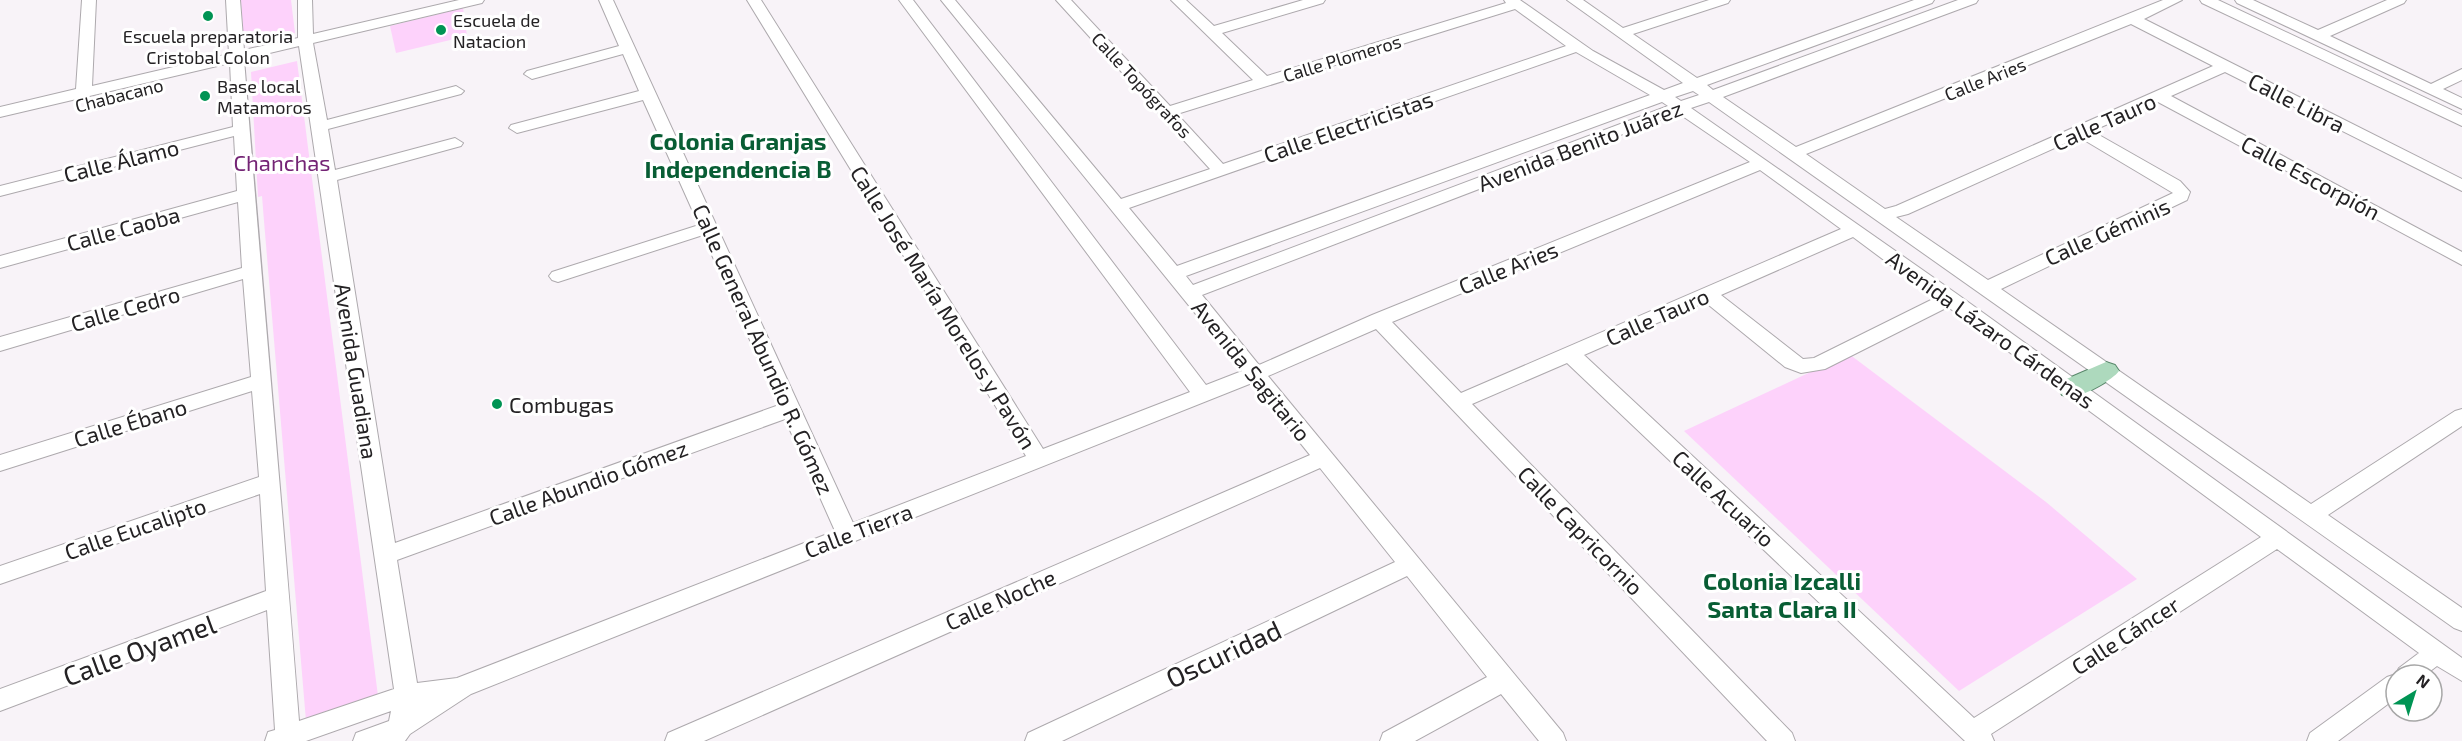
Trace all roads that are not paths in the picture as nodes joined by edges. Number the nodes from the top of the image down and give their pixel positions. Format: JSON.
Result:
{"nodes":[{"id":1,"x":89,"y":0,"type":"edge"},
{"id":2,"x":233,"y":0,"type":"edge"},
{"id":3,"x":305,"y":0,"type":"edge"},
{"id":4,"x":477,"y":0,"type":"edge"},
{"id":5,"x":606,"y":0,"type":"edge"},
{"id":6,"x":754,"y":0,"type":"edge"},
{"id":7,"x":906,"y":0,"type":"edge"},
{"id":8,"x":948,"y":0,"type":"edge"},
{"id":9,"x":1063,"y":0,"type":"edge"},
{"id":10,"x":1178,"y":0,"type":"edge"},
{"id":11,"x":1318,"y":0,"type":"edge"},
{"id":12,"x":1575,"y":0,"type":"edge"},
{"id":13,"x":1723,"y":0,"type":"edge"},
{"id":14,"x":1927,"y":0,"type":"edge"},
{"id":15,"x":1971,"y":0,"type":"edge"},
{"id":16,"x":2175,"y":0,"type":"edge"},
{"id":17,"x":2207,"y":0,"type":"edge"},
{"id":18,"x":2242,"y":0,"type":"edge"},
{"id":19,"x":2399,"y":0,"type":"edge"},
{"id":20,"x":1514,"y":2,"type":"edge"},
{"id":21,"x":2132,"y":19,"type":"junction"},
{"id":22,"x":1212,"y":32,"type":"junction"},
{"id":23,"x":1622,"y":33,"type":"junction"},
{"id":24,"x":2318,"y":36,"type":"junction"},
{"id":25,"x":306,"y":43,"type":"junction"},
{"id":26,"x":1577,"y":47,"type":"junction"},
{"id":27,"x":628,"y":48,"type":"junction"},
{"id":28,"x":238,"y":62,"type":"junction"},
{"id":29,"x":2225,"y":66,"type":"junction"},
{"id":30,"x":532,"y":74,"type":"dead end"},
{"id":31,"x":2462,"y":74,"type":"edge"},
{"id":32,"x":1264,"y":82,"type":"junction"},
{"id":33,"x":1695,"y":83,"type":"junction"},
{"id":34,"x":2432,"y":89,"type":"junction"},
{"id":35,"x":456,"y":91,"type":"dead end"},
{"id":36,"x":84,"y":92,"type":"junction"},
{"id":37,"x":647,"y":94,"type":"junction"},
{"id":38,"x":1712,"y":95,"type":"junction"},
{"id":39,"x":1663,"y":96,"type":"junction"},
{"id":40,"x":2159,"y":96,"type":"junction"},
{"id":41,"x":2462,"y":104,"type":"edge"},
{"id":42,"x":1680,"y":107,"type":"junction"},
{"id":43,"x":0,"y":112,"type":"edge"},
{"id":44,"x":1167,"y":112,"type":"junction"},
{"id":45,"x":2462,"y":121,"type":"edge"},
{"id":46,"x":0,"y":125,"type":"edge"},
{"id":47,"x":320,"y":126,"type":"junction"},
{"id":48,"x":243,"y":129,"type":"junction"},
{"id":49,"x":517,"y":129,"type":"dead end"},
{"id":50,"x":2080,"y":131,"type":"junction"},
{"id":51,"x":455,"y":143,"type":"dead end"},
{"id":52,"x":1793,"y":154,"type":"junction"},
{"id":53,"x":1762,"y":163,"type":"junction"},
{"id":54,"x":1221,"y":171,"type":"junction"},
{"id":55,"x":327,"y":177,"type":"junction"},
{"id":56,"x":2462,"y":186,"type":"edge"},
{"id":57,"x":0,"y":190,"type":"edge"},
{"id":58,"x":247,"y":194,"type":"junction"},
{"id":59,"x":1118,"y":206,"type":"junction"},
{"id":60,"x":1882,"y":215,"type":"junction"},
{"id":61,"x":710,"y":227,"type":"junction"},
{"id":62,"x":1854,"y":230,"type":"junction"},
{"id":63,"x":2462,"y":259,"type":"edge"},
{"id":64,"x":0,"y":262,"type":"edge"},
{"id":65,"x":250,"y":271,"type":"junction"},
{"id":66,"x":1174,"y":274,"type":"junction"},
{"id":67,"x":558,"y":276,"type":"dead end"},
{"id":68,"x":1987,"y":288,"type":"junction"},
{"id":69,"x":1190,"y":293,"type":"junction"},
{"id":70,"x":1707,"y":294,"type":"junction"},
{"id":71,"x":1950,"y":298,"type":"junction"},
{"id":72,"x":1379,"y":320,"type":"junction"},
{"id":73,"x":0,"y":344,"type":"edge"},
{"id":74,"x":1570,"y":354,"type":"junction"},
{"id":75,"x":2106,"y":371,"type":"junction"},
{"id":76,"x":1255,"y":373,"type":"junction"},
{"id":77,"x":261,"y":381,"type":"junction"},
{"id":78,"x":2071,"y":388,"type":"junction"},
{"id":79,"x":1202,"y":394,"type":"junction"},
{"id":80,"x":1459,"y":402,"type":"junction"},
{"id":81,"x":790,"y":409,"type":"junction"},
{"id":82,"x":2462,"y":416,"type":"edge"},
{"id":83,"x":1324,"y":458,"type":"junction"},
{"id":84,"x":1039,"y":460,"type":"junction"},
{"id":85,"x":0,"y":463,"type":"edge"},
{"id":86,"x":270,"y":482,"type":"junction"},
{"id":87,"x":2313,"y":514,"type":"junction"},
{"id":88,"x":847,"y":534,"type":"junction"},
{"id":89,"x":2277,"y":538,"type":"junction"},
{"id":90,"x":386,"y":555,"type":"junction"},
{"id":91,"x":1409,"y":565,"type":"junction"},
{"id":92,"x":0,"y":575,"type":"edge"},
{"id":93,"x":278,"y":597,"type":"junction"},
{"id":94,"x":2462,"y":621,"type":"edge"},
{"id":95,"x":2437,"y":653,"type":"junction"},
{"id":96,"x":2423,"y":663,"type":"edge"},
{"id":97,"x":2462,"y":671,"type":"edge"},
{"id":98,"x":1504,"y":680,"type":"junction"},
{"id":99,"x":462,"y":687,"type":"junction"},
{"id":100,"x":2384,"y":693,"type":"edge"},
{"id":101,"x":407,"y":695,"type":"junction"},
{"id":102,"x":0,"y":700,"type":"edge"},
{"id":103,"x":400,"y":734,"type":"edge"},
{"id":104,"x":1978,"y":737,"type":"edge"},
{"id":105,"x":283,"y":739,"type":"edge"},
{"id":106,"x":365,"y":741,"type":"edge"},
{"id":107,"x":677,"y":741,"type":"edge"},
{"id":108,"x":1036,"y":741,"type":"edge"},
{"id":109,"x":1392,"y":741,"type":"edge"},
{"id":110,"x":1554,"y":741,"type":"edge"},
{"id":111,"x":1783,"y":741,"type":"edge"},
{"id":112,"x":2319,"y":741,"type":"edge"}],
"edges":[{"from":1,"to":36,"type":"street"},
{"from":2,"to":28,"type":"street"},
{"from":3,"to":25,"type":"street","name":"Avenida Guadiana"},
{"from":4,"to":25,"type":"street"},
{"from":5,"to":27,"type":"street","name":"Calle General Abundio R. Gómez"},
{"from":6,"to":84,"type":"street","name":"Calle José María Morelos y Pavón"},
{"from":7,"to":79,"type":"street"},
{"from":8,"to":59,"type":"street","name":"Avenida Sagitario"},
{"from":9,"to":44,"type":"street","name":"Calle Topógrafos"},
{"from":10,"to":22,"type":"street"},
{"from":11,"to":22,"type":"street"},
{"from":12,"to":23,"type":"street","name":"Avenida Lázaro Cárdenas"},
{"from":13,"to":23,"type":"street"},
{"from":14,"to":33,"type":"street","name":"Avenida Benito Juárez"},
{"from":15,"to":38,"type":"street","name":"Avenida Benito Juárez"},
{"from":16,"to":21,"type":"street","name":"Calle Aries"},
{"from":17,"to":45,"type":"street"},
{"from":18,"to":24,"type":"street"},
{"from":19,"to":24,"type":"street"},
{"from":20,"to":26,"type":"street","name":"Avenida Lázaro Cárdenas"},
{"from":20,"to":32,"type":"street","name":"Calle Plomeros"},
{"from":21,"to":29,"type":"street","name":"Calle Libra"},
{"from":21,"to":52,"type":"street","name":"Calle Aries"},
{"from":22,"to":32,"type":"street"},
{"from":23,"to":33,"type":"street","name":"Avenida Lázaro Cárdenas"},
{"from":24,"to":34,"type":"street"},
{"from":25,"to":28,"type":"street"},
{"from":25,"to":47,"type":"street","name":"Avenida Guadiana"},
{"from":26,"to":39,"type":"street","name":"Avenida Lázaro Cárdenas"},
{"from":26,"to":54,"type":"street","name":"Calle Electricistas"},
{"from":27,"to":30,"type":"street"},
{"from":27,"to":37,"type":"street","name":"Calle General Abundio R. Gómez"},
{"from":28,"to":36,"type":"street","name":"Chabacano"},
{"from":28,"to":46,"type":"street","name":"Chabacano"},
{"from":28,"to":48,"type":"street"},
{"from":29,"to":40,"type":"street","name":"Calle Tauro"},
{"from":29,"to":56,"type":"street","name":"Calle Libra"},
{"from":31,"to":34,"type":"street"},
{"from":32,"to":44,"type":"street","name":"Calle Plomeros"},
{"from":33,"to":38,"type":"street","name":"Avenida Lázaro Cárdenas"},
{"from":33,"to":39,"type":"street","name":"Avenida Benito Juárez"},
{"from":34,"to":41,"type":"street"},
{"from":35,"to":47,"type":"street"},
{"from":36,"to":43,"type":"street","name":"Chabacano"},
{"from":37,"to":49,"type":"street"},
{"from":37,"to":61,"type":"street","name":"Calle General Abundio R. Gómez"},
{"from":38,"to":42,"type":"street","name":"Avenida Benito Juárez"},
{"from":38,"to":52,"type":"street","name":"Avenida Lázaro Cárdenas"},
{"from":39,"to":42,"type":"street","name":"Avenida Lázaro Cárdenas"},
{"from":39,"to":66,"type":"street","name":"Avenida Benito Juárez"},
{"from":40,"to":50,"type":"street","name":"Calle Tauro"},
{"from":40,"to":63,"type":"street","name":"Calle Escorpión"},
{"from":42,"to":53,"type":"street","name":"Avenida Lázaro Cárdenas"},
{"from":42,"to":69,"type":"street","name":"Avenida Benito Juárez"},
{"from":44,"to":54,"type":"street","name":"Calle Topógrafos"},
{"from":47,"to":55,"type":"street","name":"Avenida Guadiana"},
{"from":48,"to":57,"type":"street","name":"Calle Álamo"},
{"from":48,"to":58,"type":"street"},
{"from":50,"to":60,"type":"street","name":"Calle Tauro"},
{"from":50,"to":68,"type":"street","name":"Calle Géminis"},
{"from":51,"to":55,"type":"street"},
{"from":52,"to":60,"type":"street","name":"Avenida Lázaro Cárdenas"},
{"from":53,"to":62,"type":"street","name":"Avenida Lázaro Cárdenas"},
{"from":53,"to":72,"type":"street","name":"Calle Aries"},
{"from":54,"to":59,"type":"street","name":"Calle Electricistas"},
{"from":55,"to":90,"type":"street","name":"Avenida Guadiana"},
{"from":58,"to":64,"type":"street","name":"Calle Caoba"},
{"from":58,"to":65,"type":"street"},
{"from":59,"to":66,"type":"street","name":"Avenida Sagitario"},
{"from":60,"to":68,"type":"street","name":"Avenida Lázaro Cárdenas"},
{"from":61,"to":67,"type":"street"},
{"from":61,"to":81,"type":"street","name":"Calle General Abundio R. Gómez"},
{"from":62,"to":70,"type":"street","name":"Calle Tauro"},
{"from":62,"to":71,"type":"street","name":"Avenida Lázaro Cárdenas"},
{"from":65,"to":73,"type":"street","name":"Calle Cedro"},
{"from":65,"to":77,"type":"street"},
{"from":66,"to":69,"type":"street","name":"Avenida Sagitario"},
{"from":68,"to":75,"type":"street","name":"Avenida Lázaro Cárdenas"},
{"from":69,"to":76,"type":"street","name":"Avenida Sagitario"},
{"from":70,"to":71,"type":"street"},
{"from":70,"to":74,"type":"street","name":"Calle Tauro"},
{"from":71,"to":78,"type":"street","name":"Avenida Lázaro Cárdenas"},
{"from":72,"to":76,"type":"street","name":"Calle Aries"},
{"from":72,"to":80,"type":"street","name":"Calle Capricornio"},
{"from":74,"to":80,"type":"street","name":"Calle Tauro"},
{"from":74,"to":104,"type":"street","name":"Calle Acuario"},
{"from":75,"to":78,"type":"main road"},
{"from":75,"to":87,"type":"street","name":"Avenida Lázaro Cárdenas"},
{"from":76,"to":79,"type":"street","name":"Calle Tierra"},
{"from":76,"to":83,"type":"street","name":"Avenida Sagitario"},
{"from":77,"to":85,"type":"street","name":"Calle Ébano"},
{"from":77,"to":86,"type":"street"},
{"from":78,"to":89,"type":"street","name":"Avenida Lázaro Cárdenas"},
{"from":79,"to":84,"type":"street","name":"Calle Tierra"},
{"from":80,"to":111,"type":"street","name":"Calle Capricornio"},
{"from":81,"to":88,"type":"street","name":"Calle General Abundio R. Gómez"},
{"from":81,"to":90,"type":"street","name":"Calle Abundio Gómez"},
{"from":82,"to":87,"type":"street"},
{"from":83,"to":91,"type":"street","name":"Avenida Sagitario"},
{"from":83,"to":107,"type":"street","name":"Calle Noche"},
{"from":84,"to":88,"type":"street","name":"Calle Tierra"},
{"from":86,"to":92,"type":"street","name":"Calle Eucalipto"},
{"from":86,"to":93,"type":"street"},
{"from":87,"to":94,"type":"street","name":"Avenida Lázaro Cárdenas"},
{"from":88,"to":99,"type":"street","name":"Calle Tierra"},
{"from":89,"to":95,"type":"street","name":"Avenida Lázaro Cárdenas"},
{"from":89,"to":104,"type":"street","name":"Calle Cáncer"},
{"from":90,"to":101,"type":"street","name":"Avenida Guadiana"},
{"from":91,"to":98,"type":"street","name":"Avenida Sagitario"},
{"from":91,"to":108,"type":"street","name":"Oscuridad"},
{"from":93,"to":102,"type":"street","name":"Calle Oyamel"},
{"from":93,"to":105,"type":"street"},
{"from":95,"to":96,"type":"street"},
{"from":95,"to":97,"type":"street","name":"Avenida Lázaro Cárdenas"},
{"from":98,"to":109,"type":"street"},
{"from":98,"to":110,"type":"street","name":"Avenida Sagitario"},
{"from":99,"to":101,"type":"street","name":"Calle Tierra"},
{"from":99,"to":103,"type":"street","name":"Calle Tierra"},
{"from":100,"to":112,"type":"street"},
{"from":101,"to":103,"type":"street","name":"Avenida Guadiana"},
{"from":101,"to":105,"type":"street","name":"Calle Tierra"},
{"from":103,"to":106,"type":"street","name":"Calle Tierra"}]}
